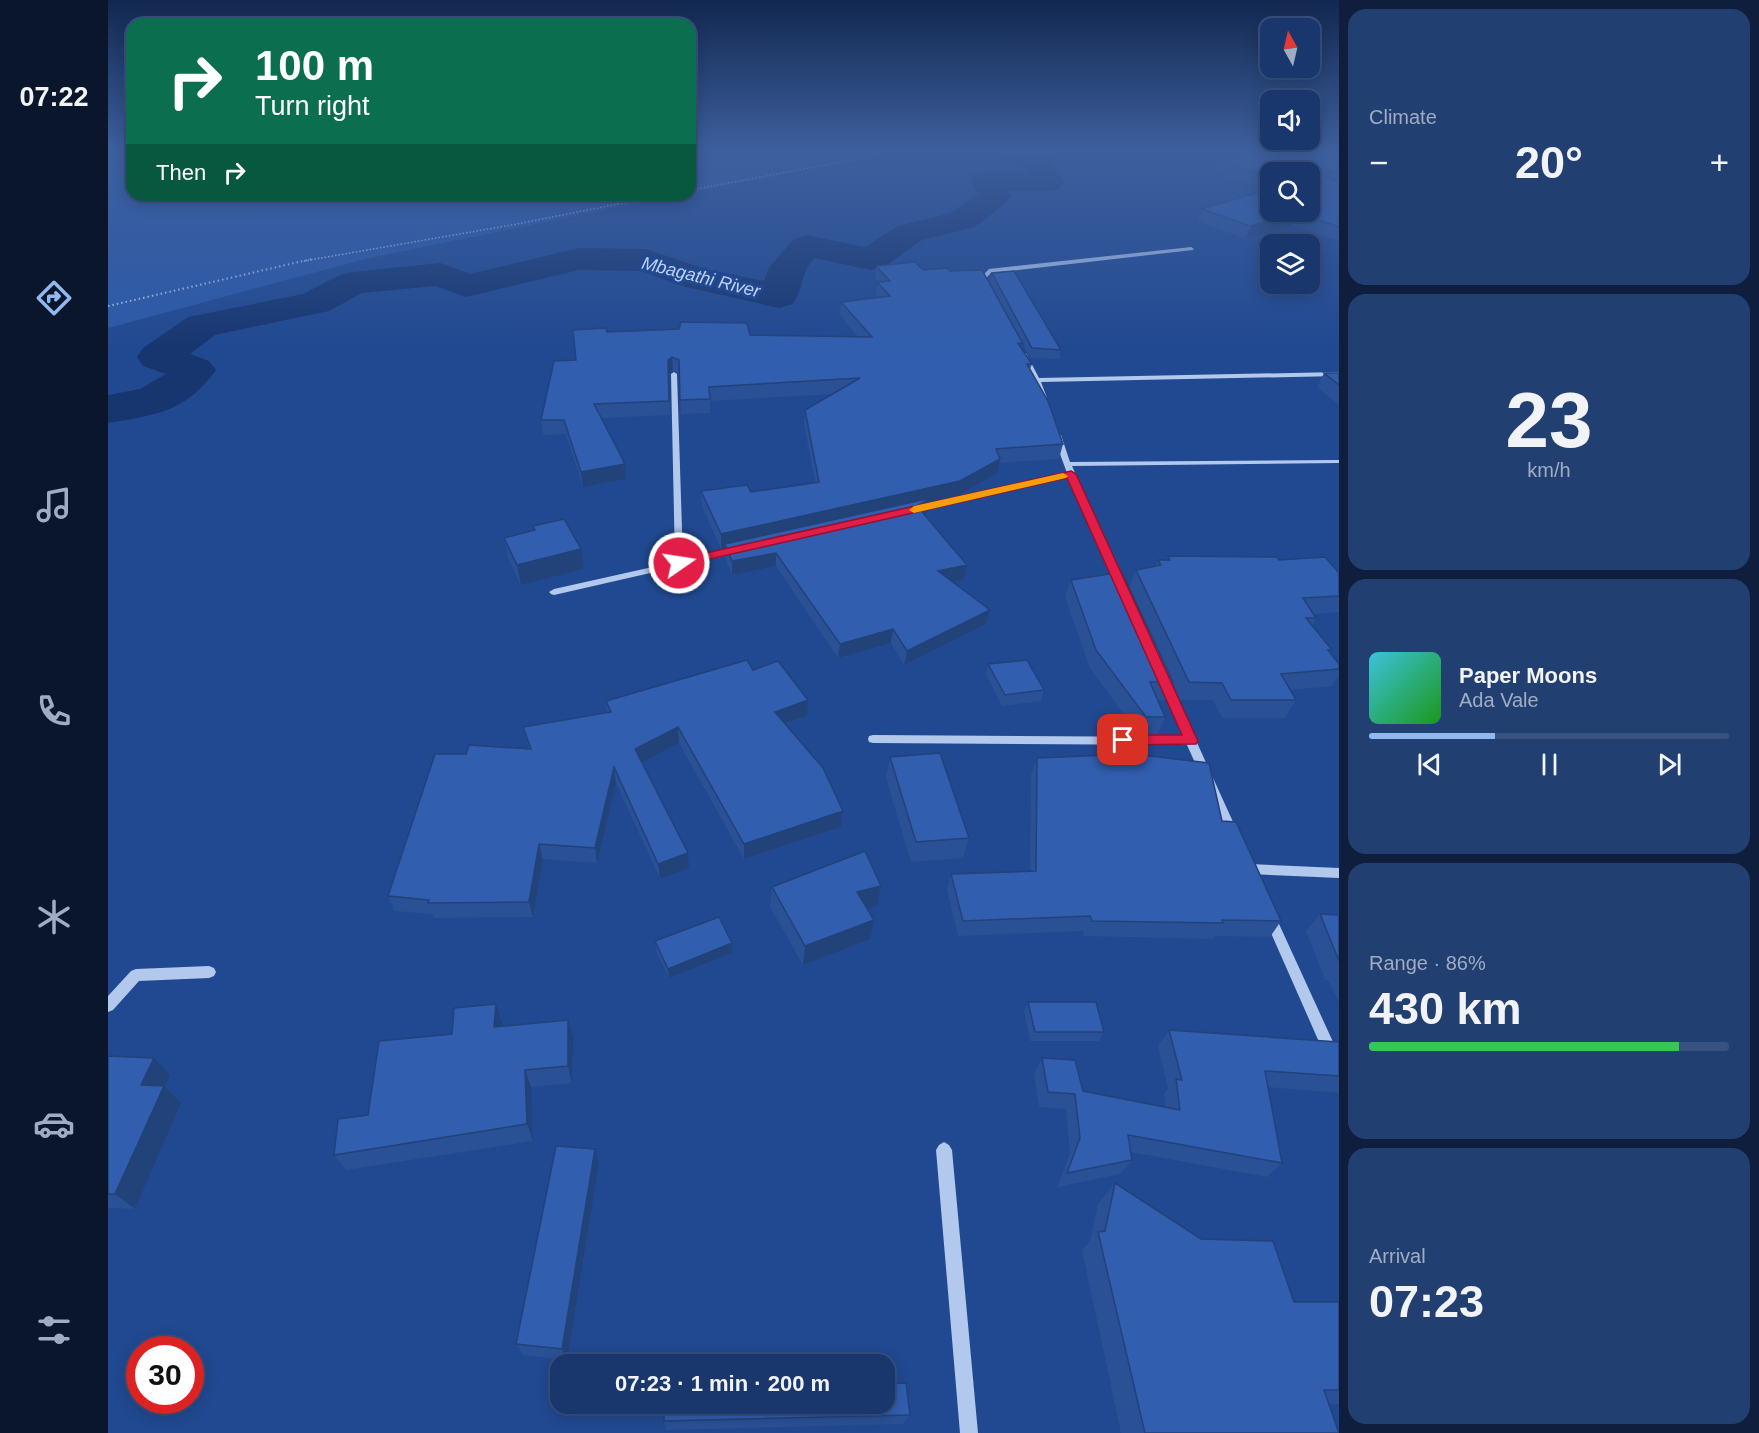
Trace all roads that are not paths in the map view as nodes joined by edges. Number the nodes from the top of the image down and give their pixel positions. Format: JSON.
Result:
{"nodes":[{"id":1,"x":1191,"y":249,"type":"dead end"},
{"id":2,"x":992,"y":298,"type":"edge"},
{"id":3,"x":1021,"y":349,"type":"edge"},
{"id":4,"x":674,"y":374,"type":"edge"},
{"id":5,"x":1339,"y":374,"type":"edge"},
{"id":6,"x":1037,"y":380,"type":"junction"},
{"id":7,"x":1049,"y":412,"type":"edge"},
{"id":8,"x":1053,"y":422,"type":"edge"},
{"id":9,"x":1336,"y":462,"type":"dead end"},
{"id":10,"x":1069,"y":469,"type":"junction"},
{"id":11,"x":909,"y":511,"type":"edge"},
{"id":12,"x":748,"y":547,"type":"edge"},
{"id":13,"x":679,"y":563,"type":"junction"},
{"id":14,"x":1124,"y":591,"type":"edge"},
{"id":15,"x":554,"y":592,"type":"dead end"},
{"id":16,"x":1157,"y":666,"type":"edge"},
{"id":17,"x":873,"y":739,"type":"dead end"},
{"id":18,"x":1191,"y":741,"type":"junction"},
{"id":19,"x":1239,"y":848,"type":"edge"},
{"id":20,"x":1249,"y":869,"type":"edge"},
{"id":21,"x":1339,"y":873,"type":"edge"},
{"id":22,"x":1267,"y":910,"type":"edge"},
{"id":23,"x":209,"y":972,"type":"dead end"},
{"id":24,"x":108,"y":1006,"type":"edge"},
{"id":25,"x":1339,"y":1071,"type":"edge"},
{"id":26,"x":944,"y":1150,"type":"dead end"},
{"id":27,"x":969,"y":1433,"type":"edge"}],
"edges":[{"from":1,"to":2,"type":"street"},
{"from":3,"to":6,"type":"street"},
{"from":4,"to":13,"type":"street"},
{"from":5,"to":6,"type":"street"},
{"from":6,"to":7,"type":"street"},
{"from":8,"to":10,"type":"street"},
{"from":9,"to":10,"type":"street"},
{"from":10,"to":11,"type":"street"},
{"from":10,"to":14,"type":"street"},
{"from":12,"to":13,"type":"street"},
{"from":13,"to":15,"type":"street"},
{"from":16,"to":18,"type":"street"},
{"from":17,"to":18,"type":"street"},
{"from":18,"to":19,"type":"street"},
{"from":20,"to":21,"type":"street"},
{"from":22,"to":25,"type":"street"},
{"from":23,"to":24,"type":"street"},
{"from":26,"to":27,"type":"street"}]}
